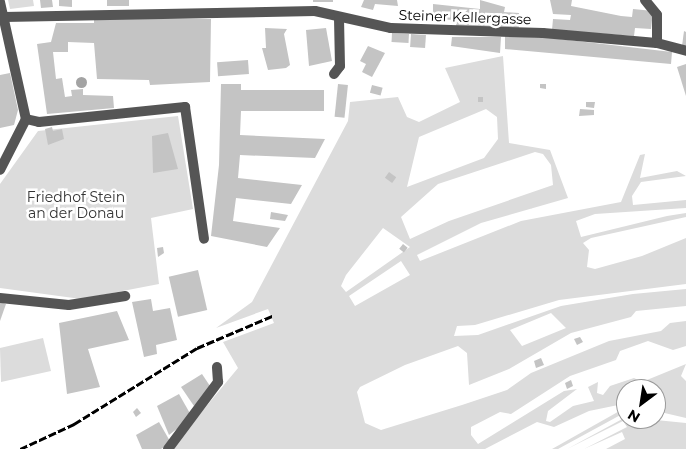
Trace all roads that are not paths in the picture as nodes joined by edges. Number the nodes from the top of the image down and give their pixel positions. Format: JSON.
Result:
{"nodes":[{"id":1,"x":645,"y":0,"type":"edge"},
{"id":2,"x":0,"y":2,"type":"edge"},
{"id":3,"x":4,"y":17,"type":"junction"},
{"id":4,"x":339,"y":18,"type":"junction"},
{"id":5,"x":657,"y":43,"type":"junction"},
{"id":6,"x":686,"y":51,"type":"edge"},
{"id":7,"x":334,"y":74,"type":"dead end"},
{"id":8,"x":26,"y":119,"type":"junction"},
{"id":9,"x":0,"y":170,"type":"edge"},
{"id":10,"x":204,"y":239,"type":"dead end"},
{"id":11,"x":125,"y":296,"type":"dead end"},
{"id":12,"x":0,"y":298,"type":"edge"},
{"id":13,"x":217,"y":367,"type":"dead end"},
{"id":14,"x":168,"y":449,"type":"edge"}],
"edges":[{"from":1,"to":5,"type":"street"},
{"from":2,"to":3,"type":"street"},
{"from":3,"to":4,"type":"street","name":"Steiner Kellergasse"},
{"from":3,"to":8,"type":"street"},
{"from":4,"to":5,"type":"street","name":"Steiner Kellergasse"},
{"from":4,"to":7,"type":"street"},
{"from":5,"to":6,"type":"street","name":"Steiner Kellergasse"},
{"from":8,"to":9,"type":"street"},
{"from":8,"to":10,"type":"street"},
{"from":11,"to":12,"type":"street"},
{"from":13,"to":14,"type":"street"}]}
